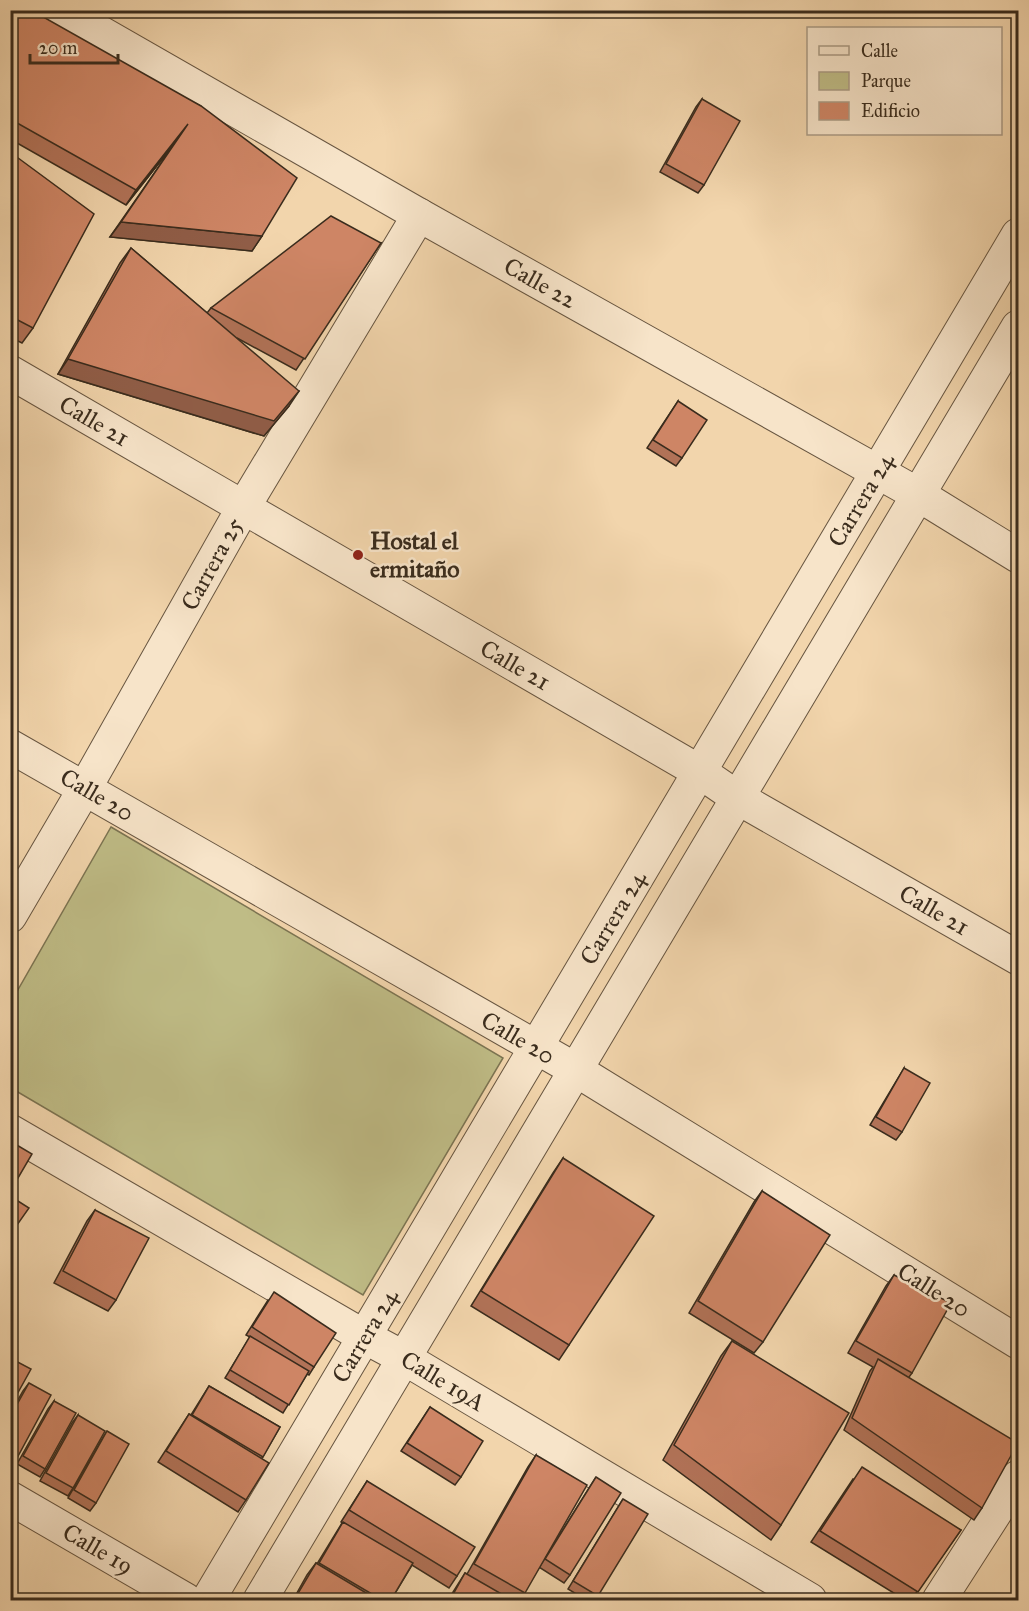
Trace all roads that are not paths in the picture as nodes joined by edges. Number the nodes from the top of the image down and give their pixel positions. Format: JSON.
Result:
{"nodes":[{"id":1,"x":61,"y":10,"type":"edge"},
{"id":2,"x":419,"y":215,"type":"junction"},
{"id":3,"x":1018,"y":235,"type":"edge"},
{"id":4,"x":1018,"y":327,"type":"edge"},
{"id":5,"x":10,"y":372,"type":"edge"},
{"id":6,"x":877,"y":473,"type":"junction"},
{"id":7,"x":919,"y":495,"type":"junction"},
{"id":8,"x":243,"y":508,"type":"junction"},
{"id":9,"x":1018,"y":556,"type":"edge"},
{"id":10,"x":10,"y":746,"type":"edge"},
{"id":11,"x":700,"y":772,"type":"junction"},
{"id":12,"x":85,"y":788,"type":"junction"},
{"id":13,"x":738,"y":798,"type":"junction"},
{"id":14,"x":10,"y":916,"type":"edge"},
{"id":15,"x":1018,"y":958,"type":"edge"},
{"id":16,"x":536,"y":1048,"type":"junction"},
{"id":17,"x":576,"y":1070,"type":"junction"},
{"id":18,"x":10,"y":1131,"type":"edge"},
{"id":19,"x":365,"y":1337,"type":"junction"},
{"id":20,"x":1018,"y":1342,"type":"edge"},
{"id":21,"x":404,"y":1358,"type":"junction"},
{"id":22,"x":1018,"y":1477,"type":"edge"},
{"id":23,"x":10,"y":1498,"type":"edge"},
{"id":24,"x":186,"y":1600,"type":"edge"},
{"id":25,"x":208,"y":1600,"type":"edge"},
{"id":26,"x":260,"y":1600,"type":"edge"},
{"id":27,"x":810,"y":1600,"type":"edge"},
{"id":28,"x":939,"y":1600,"type":"edge"}],
"edges":[{"from":1,"to":2,"type":"street","name":"Calle 22"},
{"from":2,"to":6,"type":"street","name":"Calle 22"},
{"from":2,"to":8,"type":"street","name":"Carrera 25"},
{"from":3,"to":6,"type":"street","name":"Carrera 24"},
{"from":4,"to":7,"type":"street","name":"Carrera 24"},
{"from":5,"to":8,"type":"street","name":"Calle 21"},
{"from":6,"to":7,"type":"street","name":"Calle 22"},
{"from":6,"to":11,"type":"street","name":"Carrera 24"},
{"from":7,"to":9,"type":"street","name":"Calle 22"},
{"from":7,"to":13,"type":"street","name":"Carrera 24"},
{"from":8,"to":11,"type":"street","name":"Calle 21"},
{"from":8,"to":12,"type":"street","name":"Carrera 25"},
{"from":10,"to":12,"type":"street","name":"Calle 20"},
{"from":11,"to":13,"type":"street","name":"Calle 21"},
{"from":11,"to":16,"type":"street","name":"Carrera 24"},
{"from":12,"to":14,"type":"street","name":"Carrera 25"},
{"from":12,"to":16,"type":"street","name":"Calle 20"},
{"from":13,"to":15,"type":"street","name":"Calle 21"},
{"from":13,"to":17,"type":"street","name":"Carrera 24"},
{"from":16,"to":17,"type":"street","name":"Calle 20"},
{"from":16,"to":19,"type":"street","name":"Carrera 24"},
{"from":17,"to":20,"type":"street","name":"Calle 20"},
{"from":17,"to":21,"type":"street","name":"Carrera 24"},
{"from":18,"to":19,"type":"street","name":"Calle 19A"},
{"from":19,"to":21,"type":"street","name":"Calle 19A"},
{"from":19,"to":25,"type":"street","name":"Carrera 24"},
{"from":21,"to":26,"type":"street","name":"Carrera 24"},
{"from":21,"to":27,"type":"street","name":"Calle 19A"},
{"from":22,"to":28,"type":"street"},
{"from":23,"to":24,"type":"street","name":"Calle 19"}]}
